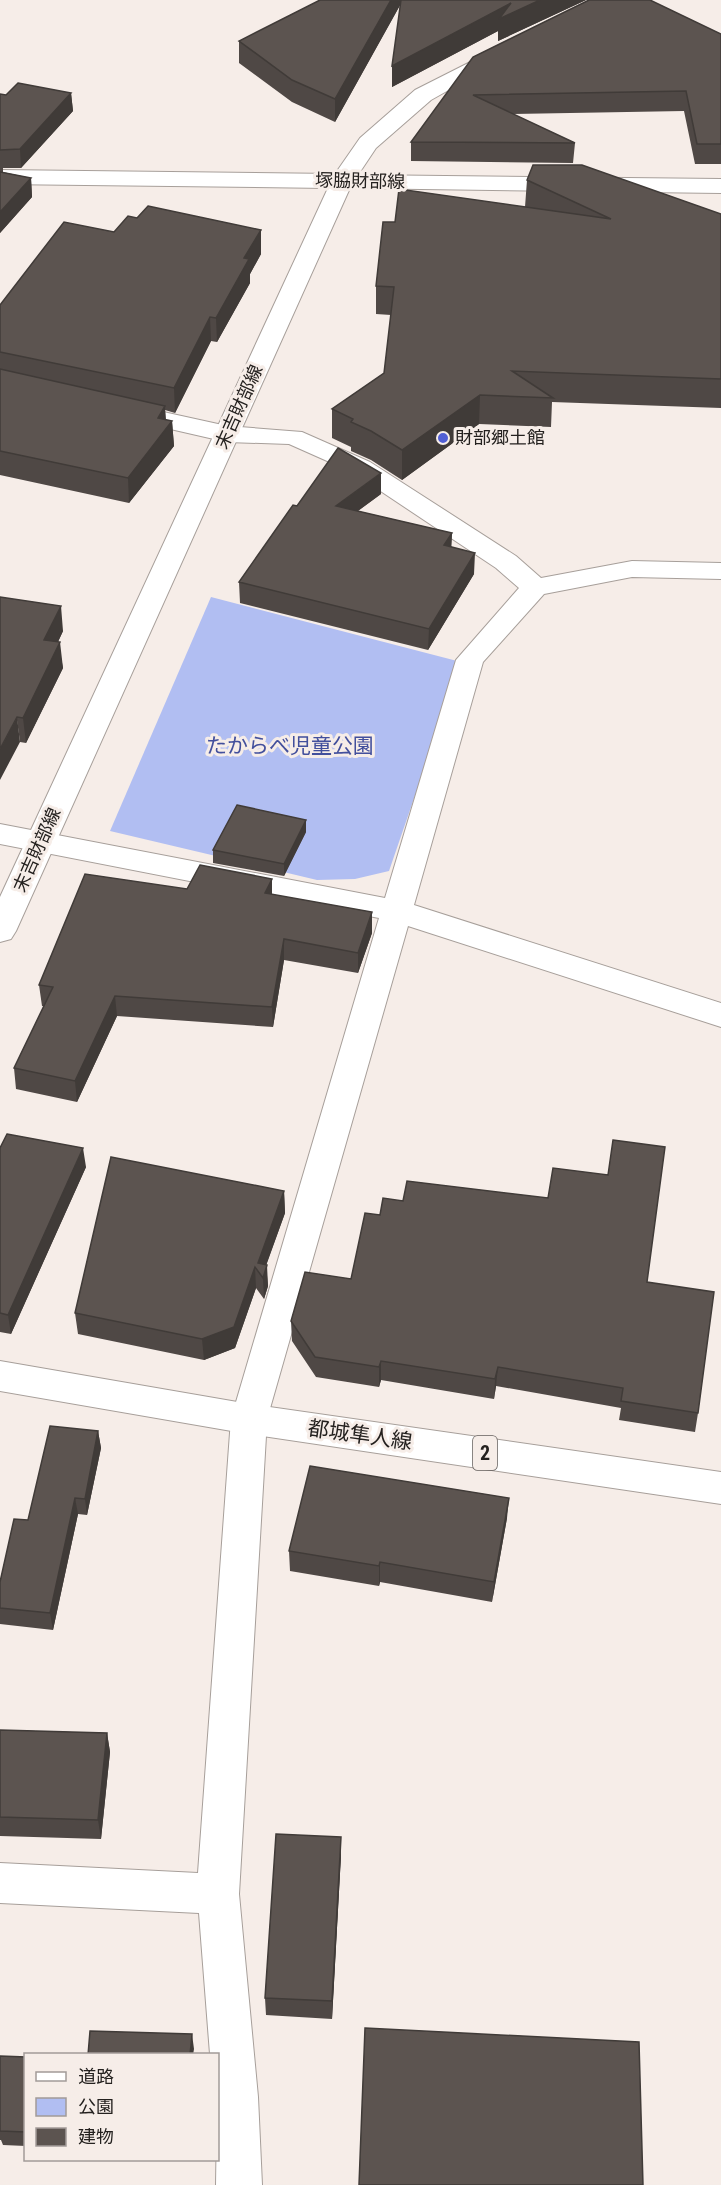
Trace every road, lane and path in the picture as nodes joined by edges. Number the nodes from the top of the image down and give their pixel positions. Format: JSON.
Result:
{"nodes":[{"id":1,"x":515,"y":45,"type":"edge"},
{"id":2,"x":0,"y":177,"type":"edge"},
{"id":3,"x":342,"y":181,"type":"junction"},
{"id":4,"x":721,"y":186,"type":"edge"},
{"id":5,"x":102,"y":406,"type":"edge"},
{"id":6,"x":227,"y":434,"type":"junction"},
{"id":7,"x":721,"y":571,"type":"edge"},
{"id":8,"x":535,"y":587,"type":"junction"},
{"id":9,"x":0,"y":834,"type":"edge"},
{"id":10,"x":40,"y":842,"type":"junction"},
{"id":11,"x":397,"y":911,"type":"junction"},
{"id":12,"x":0,"y":931,"type":"edge"},
{"id":13,"x":721,"y":1015,"type":"edge"},
{"id":14,"x":0,"y":1376,"type":"edge"},
{"id":15,"x":249,"y":1419,"type":"junction"},
{"id":16,"x":721,"y":1488,"type":"edge"},
{"id":17,"x":0,"y":1883,"type":"edge"},
{"id":18,"x":218,"y":1894,"type":"junction"},
{"id":19,"x":239,"y":2185,"type":"edge"}],
"edges":[{"from":1,"to":3,"type":"street","name":"末吉財部線"},
{"from":2,"to":3,"type":"street","name":"塚脇財部線"},
{"from":3,"to":4,"type":"street","name":"塚脇財部線"},
{"from":3,"to":6,"type":"street","name":"末吉財部線"},
{"from":5,"to":6,"type":"street"},
{"from":6,"to":8,"type":"street"},
{"from":6,"to":10,"type":"street","name":"末吉財部線"},
{"from":7,"to":8,"type":"street"},
{"from":8,"to":11,"type":"street"},
{"from":9,"to":10,"type":"street"},
{"from":10,"to":11,"type":"street"},
{"from":10,"to":12,"type":"street","name":"末吉財部線"},
{"from":11,"to":13,"type":"street"},
{"from":11,"to":15,"type":"street"},
{"from":14,"to":15,"type":"street","name":"都城隼人線","number":"2"},
{"from":15,"to":16,"type":"street","name":"都城隼人線","number":"2"},
{"from":15,"to":18,"type":"street"},
{"from":17,"to":18,"type":"street"},
{"from":18,"to":19,"type":"street"}]}
